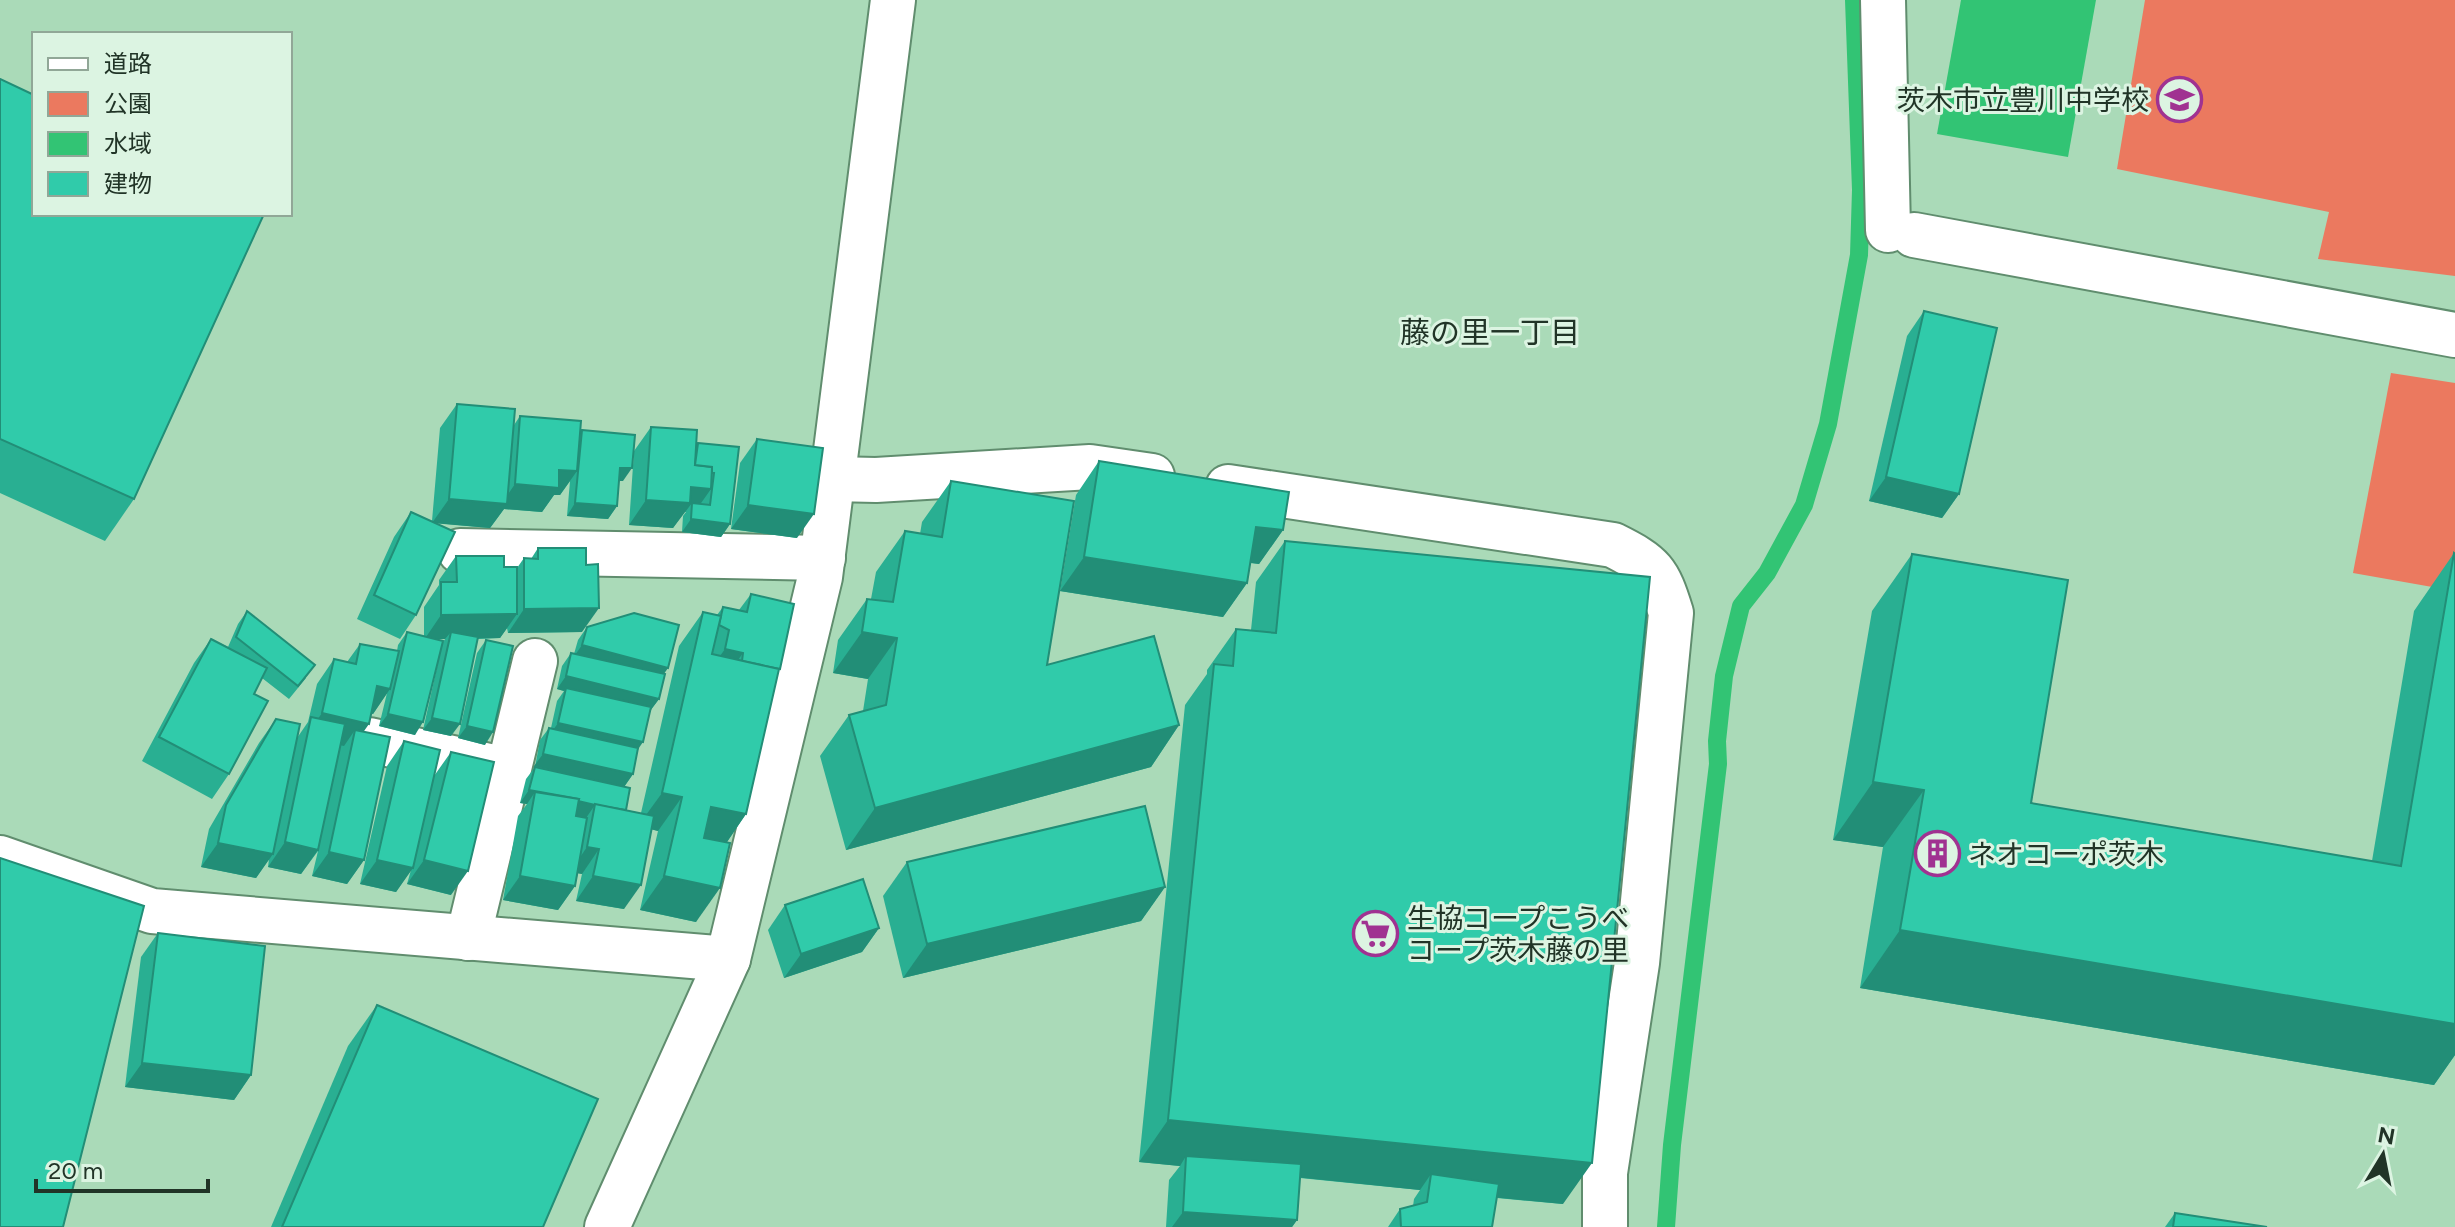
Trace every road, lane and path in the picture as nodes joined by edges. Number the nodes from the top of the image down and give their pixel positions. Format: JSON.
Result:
{"nodes":[{"id":1,"x":893,"y":0,"type":"edge"},
{"id":2,"x":1883,"y":0,"type":"edge"},
{"id":3,"x":2455,"y":335,"type":"edge"},
{"id":4,"x":832,"y":479,"type":"junction"},
{"id":5,"x":460,"y":551,"type":"dead end"},
{"id":6,"x":823,"y":558,"type":"junction"},
{"id":7,"x":535,"y":661,"type":"dead end"},
{"id":8,"x":369,"y":740,"type":"edge"},
{"id":9,"x":508,"y":771,"type":"junction"},
{"id":10,"x":0,"y":858,"type":"edge"},
{"id":11,"x":468,"y":938,"type":"junction"},
{"id":12,"x":728,"y":959,"type":"junction"},
{"id":13,"x":607,"y":1227,"type":"edge"},
{"id":14,"x":1605,"y":1227,"type":"edge"}],
"edges":[{"from":1,"to":4,"type":"street"},
{"from":2,"to":3,"type":"street"},
{"from":4,"to":6,"type":"street"},
{"from":4,"to":14,"type":"street"},
{"from":5,"to":6,"type":"street"},
{"from":6,"to":12,"type":"street"},
{"from":7,"to":9,"type":"street"},
{"from":8,"to":9,"type":"street"},
{"from":9,"to":11,"type":"street"},
{"from":10,"to":11,"type":"street"},
{"from":11,"to":12,"type":"street"},
{"from":12,"to":13,"type":"street"}]}
